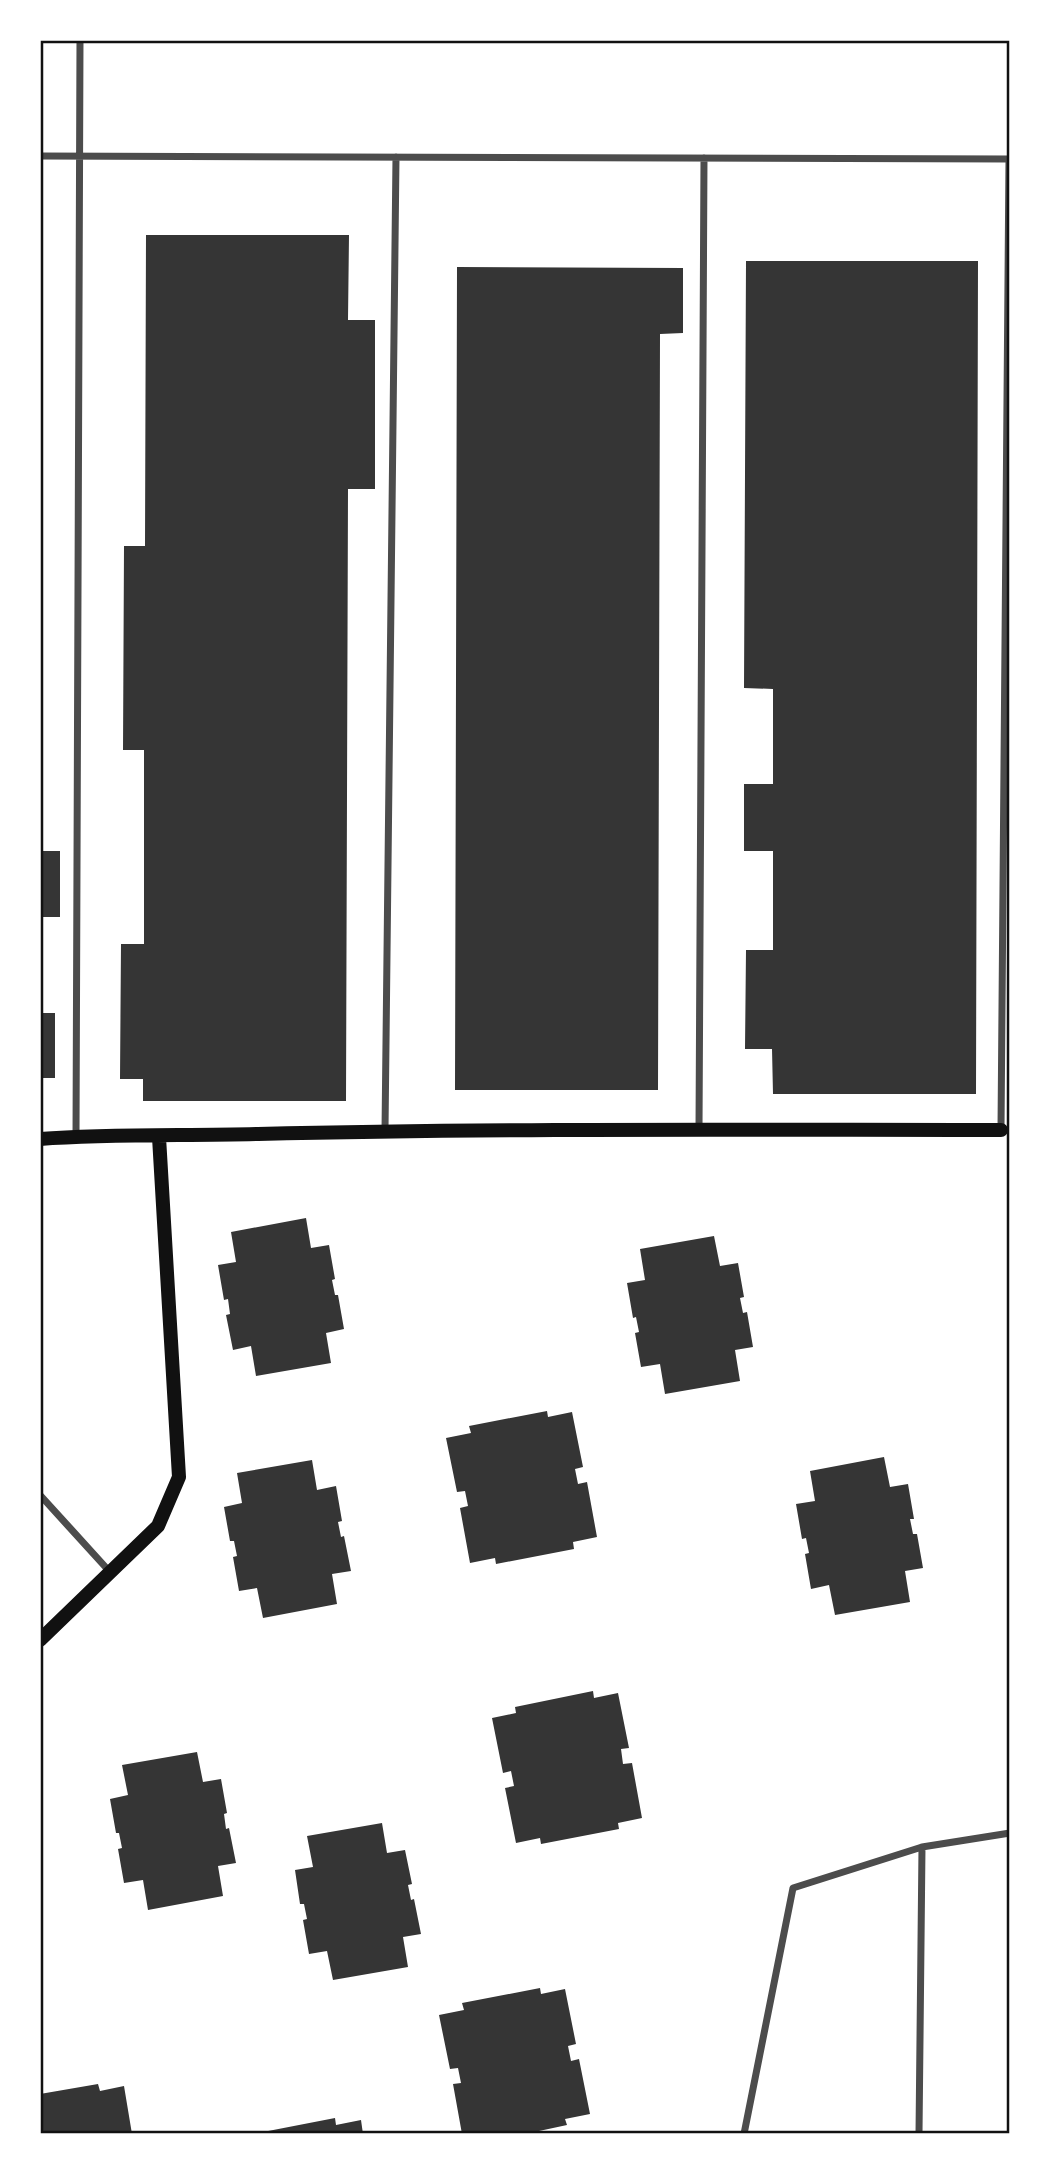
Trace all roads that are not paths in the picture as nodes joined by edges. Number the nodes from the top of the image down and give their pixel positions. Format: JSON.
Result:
{"nodes":[{"id":1,"x":80,"y":40,"type":"edge"},
{"id":2,"x":40,"y":156,"type":"edge"},
{"id":3,"x":79,"y":156,"type":"junction"},
{"id":4,"x":396,"y":157,"type":"junction"},
{"id":5,"x":704,"y":158,"type":"junction"},
{"id":6,"x":1009,"y":159,"type":"edge"},
{"id":7,"x":1007,"y":650,"type":"edge"},
{"id":8,"x":699,"y":1130,"type":"junction"},
{"id":9,"x":1000,"y":1130,"type":"joint"},
{"id":10,"x":385,"y":1131,"type":"junction"},
{"id":11,"x":76,"y":1137,"type":"junction"},
{"id":12,"x":159,"y":1137,"type":"junction"},
{"id":13,"x":40,"y":1139,"type":"edge"},
{"id":14,"x":40,"y":1495,"type":"edge"},
{"id":15,"x":110,"y":1572,"type":"junction"},
{"id":16,"x":40,"y":1640,"type":"edge"},
{"id":17,"x":1010,"y":1833,"type":"edge"},
{"id":18,"x":922,"y":1847,"type":"junction"},
{"id":19,"x":744,"y":2134,"type":"edge"},
{"id":20,"x":919,"y":2134,"type":"edge"}],
"edges":[{"from":1,"to":3,"type":"street"},
{"from":2,"to":3,"type":"street"},
{"from":3,"to":4,"type":"street"},
{"from":3,"to":11,"type":"street"},
{"from":4,"to":5,"type":"street"},
{"from":4,"to":10,"type":"street"},
{"from":5,"to":6,"type":"street"},
{"from":5,"to":8,"type":"street"},
{"from":6,"to":7,"type":"street"},
{"from":7,"to":9,"type":"street"},
{"from":8,"to":9,"type":"main road"},
{"from":8,"to":10,"type":"main road"},
{"from":10,"to":12,"type":"main road"},
{"from":11,"to":12,"type":"main road"},
{"from":11,"to":13,"type":"main road"},
{"from":12,"to":15,"type":"main road"},
{"from":14,"to":15,"type":"street"},
{"from":15,"to":16,"type":"main road"},
{"from":17,"to":18,"type":"street"},
{"from":18,"to":19,"type":"street"},
{"from":18,"to":20,"type":"street"}]}
